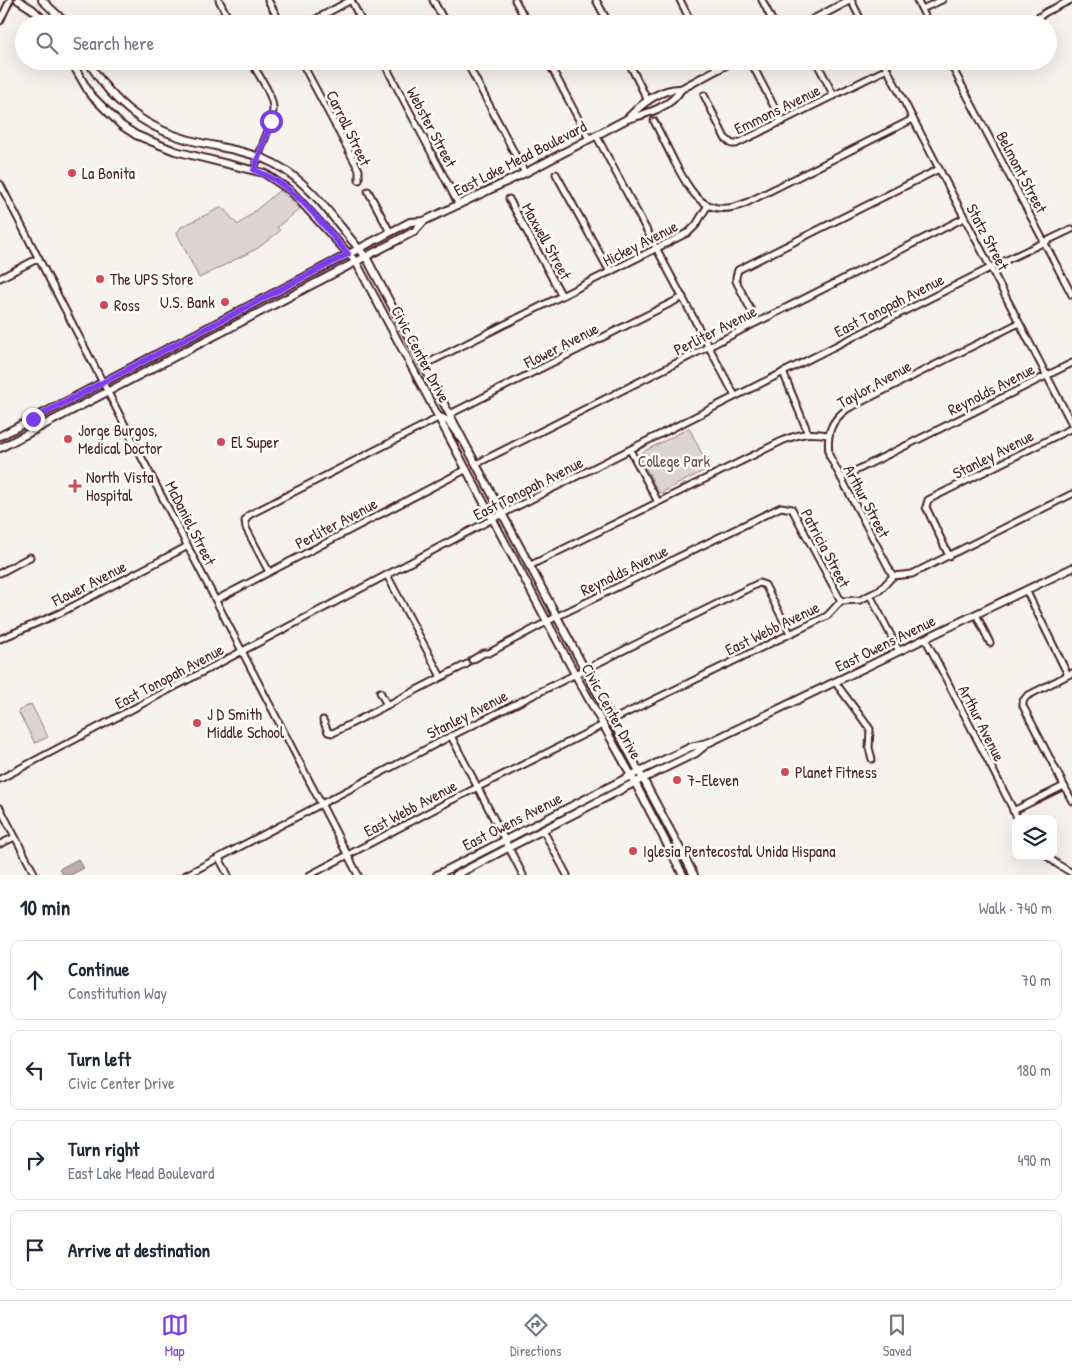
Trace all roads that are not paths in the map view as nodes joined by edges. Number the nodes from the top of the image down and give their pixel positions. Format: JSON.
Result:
{"nodes":[{"id":1,"x":10,"y":0,"type":"edge"},
{"id":2,"x":18,"y":0,"type":"edge"},
{"id":3,"x":42,"y":0,"type":"edge"},
{"id":4,"x":219,"y":0,"type":"edge"},
{"id":5,"x":268,"y":0,"type":"edge"},
{"id":6,"x":351,"y":0,"type":"edge"},
{"id":7,"x":433,"y":0,"type":"edge"},
{"id":8,"x":515,"y":0,"type":"edge"},
{"id":9,"x":596,"y":0,"type":"edge"},
{"id":10,"x":680,"y":0,"type":"edge"},
{"id":11,"x":762,"y":0,"type":"edge"},
{"id":12,"x":917,"y":0,"type":"edge"},
{"id":13,"x":942,"y":0,"type":"edge"},
{"id":14,"x":1071,"y":0,"type":"edge"},
{"id":15,"x":847,"y":1,"type":"edge"},
{"id":16,"x":922,"y":9,"type":"junction"},
{"id":17,"x":38,"y":15,"type":"edge"},
{"id":18,"x":58,"y":15,"type":"edge"},
{"id":19,"x":226,"y":15,"type":"edge"},
{"id":20,"x":276,"y":15,"type":"edge"},
{"id":21,"x":324,"y":15,"type":"edge"},
{"id":22,"x":358,"y":15,"type":"edge"},
{"id":23,"x":441,"y":15,"type":"edge"},
{"id":24,"x":523,"y":15,"type":"edge"},
{"id":25,"x":604,"y":15,"type":"edge"},
{"id":26,"x":688,"y":15,"type":"edge"},
{"id":27,"x":770,"y":15,"type":"edge"},
{"id":28,"x":821,"y":15,"type":"edge"},
{"id":29,"x":857,"y":15,"type":"edge"},
{"id":30,"x":925,"y":15,"type":"edge"},
{"id":31,"x":1042,"y":15,"type":"edge"},
{"id":32,"x":0,"y":21,"type":"edge"},
{"id":33,"x":76,"y":70,"type":"edge"},
{"id":34,"x":94,"y":70,"type":"edge"},
{"id":35,"x":256,"y":70,"type":"edge"},
{"id":36,"x":306,"y":70,"type":"edge"},
{"id":37,"x":388,"y":70,"type":"edge"},
{"id":38,"x":471,"y":70,"type":"edge"},
{"id":39,"x":553,"y":70,"type":"edge"},
{"id":40,"x":633,"y":70,"type":"edge"},
{"id":41,"x":716,"y":70,"type":"edge"},
{"id":42,"x":755,"y":70,"type":"edge"},
{"id":43,"x":821,"y":70,"type":"edge"},
{"id":44,"x":885,"y":70,"type":"edge"},
{"id":45,"x":888,"y":70,"type":"edge"},
{"id":46,"x":954,"y":70,"type":"edge"},
{"id":47,"x":681,"y":88,"type":"junction"},
{"id":48,"x":704,"y":95,"type":"dead end"},
{"id":49,"x":834,"y":96,"type":"junction"},
{"id":50,"x":648,"y":100,"type":"junction"},
{"id":51,"x":627,"y":119,"type":"junction"},
{"id":52,"x":913,"y":119,"type":"junction"},
{"id":53,"x":654,"y":121,"type":"dead end"},
{"id":54,"x":782,"y":122,"type":"junction"},
{"id":55,"x":596,"y":135,"type":"junction"},
{"id":56,"x":589,"y":139,"type":"junction"},
{"id":57,"x":258,"y":156,"type":"junction"},
{"id":58,"x":939,"y":169,"type":"junction"},
{"id":59,"x":254,"y":170,"type":"junction"},
{"id":60,"x":525,"y":173,"type":"junction"},
{"id":61,"x":556,"y":174,"type":"dead end"},
{"id":62,"x":359,"y":180,"type":"dead end"},
{"id":63,"x":0,"y":184,"type":"edge"},
{"id":64,"x":368,"y":191,"type":"dead end"},
{"id":65,"x":509,"y":199,"type":"dead end"},
{"id":66,"x":459,"y":205,"type":"junction"},
{"id":67,"x":708,"y":205,"type":"junction"},
{"id":68,"x":964,"y":218,"type":"junction"},
{"id":69,"x":424,"y":221,"type":"junction"},
{"id":70,"x":1072,"y":229,"type":"edge"},
{"id":71,"x":390,"y":232,"type":"junction"},
{"id":72,"x":1044,"y":242,"type":"junction"},
{"id":73,"x":358,"y":249,"type":"junction"},
{"id":74,"x":657,"y":249,"type":"junction"},
{"id":75,"x":348,"y":254,"type":"junction"},
{"id":76,"x":366,"y":257,"type":"junction"},
{"id":77,"x":39,"y":258,"type":"junction"},
{"id":78,"x":356,"y":262,"type":"junction"},
{"id":79,"x":990,"y":268,"type":"junction"},
{"id":80,"x":610,"y":272,"type":"junction"},
{"id":81,"x":0,"y":278,"type":"edge"},
{"id":82,"x":1072,"y":295,"type":"edge"},
{"id":83,"x":562,"y":296,"type":"junction"},
{"id":84,"x":683,"y":298,"type":"junction"},
{"id":85,"x":757,"y":322,"type":"junction"},
{"id":86,"x":218,"y":323,"type":"junction"},
{"id":87,"x":1019,"y":323,"type":"junction"},
{"id":88,"x":223,"y":331,"type":"junction"},
{"id":89,"x":709,"y":346,"type":"junction"},
{"id":90,"x":1072,"y":363,"type":"edge"},
{"id":91,"x":424,"y":365,"type":"junction"},
{"id":92,"x":783,"y":372,"type":"junction"},
{"id":93,"x":1047,"y":375,"type":"junction"},
{"id":94,"x":104,"y":382,"type":"junction"},
{"id":95,"x":108,"y":391,"type":"junction"},
{"id":96,"x":426,"y":392,"type":"junction"},
{"id":97,"x":735,"y":396,"type":"junction"},
{"id":98,"x":450,"y":414,"type":"junction"},
{"id":99,"x":440,"y":417,"type":"junction"},
{"id":100,"x":1072,"y":424,"type":"edge"},
{"id":101,"x":18,"y":426,"type":"junction"},
{"id":102,"x":40,"y":427,"type":"junction"},
{"id":103,"x":1072,"y":428,"type":"edge"},
{"id":104,"x":807,"y":433,"type":"junction"},
{"id":105,"x":829,"y":434,"type":"junction"},
{"id":106,"x":0,"y":436,"type":"edge"},
{"id":107,"x":464,"y":441,"type":"junction"},
{"id":108,"x":0,"y":448,"type":"edge"},
{"id":109,"x":630,"y":450,"type":"junction"},
{"id":110,"x":476,"y":464,"type":"junction"},
{"id":111,"x":466,"y":469,"type":"junction"},
{"id":112,"x":840,"y":478,"type":"junction"},
{"id":113,"x":1072,"y":494,"type":"edge"},
{"id":114,"x":658,"y":502,"type":"junction"},
{"id":115,"x":789,"y":508,"type":"joint"},
{"id":116,"x":502,"y":514,"type":"junction"},
{"id":117,"x":493,"y":519,"type":"junction"},
{"id":118,"x":188,"y":546,"type":"junction"},
{"id":119,"x":949,"y":556,"type":"junction"},
{"id":120,"x":30,"y":557,"type":"dead end"},
{"id":121,"x":529,"y":566,"type":"junction"},
{"id":122,"x":1072,"y":568,"type":"edge"},
{"id":123,"x":269,"y":572,"type":"junction"},
{"id":124,"x":0,"y":573,"type":"edge"},
{"id":125,"x":387,"y":575,"type":"junction"},
{"id":126,"x":892,"y":576,"type":"junction"},
{"id":127,"x":1026,"y":590,"type":"junction"},
{"id":128,"x":870,"y":595,"type":"junction"},
{"id":129,"x":216,"y":600,"type":"junction"},
{"id":130,"x":841,"y":601,"type":"junction"},
{"id":131,"x":976,"y":614,"type":"junction"},
{"id":132,"x":557,"y":617,"type":"junction"},
{"id":133,"x":548,"y":622,"type":"junction"},
{"id":134,"x":790,"y":633,"type":"junction"},
{"id":135,"x":925,"y":638,"type":"junction"},
{"id":136,"x":0,"y":639,"type":"edge"},
{"id":137,"x":990,"y":642,"type":"dead end"},
{"id":138,"x":242,"y":651,"type":"junction"},
{"id":139,"x":899,"y":651,"type":"junction"},
{"id":140,"x":585,"y":669,"type":"junction"},
{"id":141,"x":575,"y":674,"type":"junction"},
{"id":142,"x":1070,"y":674,"type":"edge"},
{"id":143,"x":441,"y":677,"type":"junction"},
{"id":144,"x":835,"y":682,"type":"junction"},
{"id":145,"x":380,"y":692,"type":"dead end"},
{"id":146,"x":387,"y":705,"type":"junction"},
{"id":147,"x":323,"y":720,"type":"dead end"},
{"id":148,"x":612,"y":720,"type":"junction"},
{"id":149,"x":603,"y":725,"type":"junction"},
{"id":150,"x":451,"y":736,"type":"junction"},
{"id":151,"x":872,"y":759,"type":"dead end"},
{"id":152,"x":642,"y":774,"type":"junction"},
{"id":153,"x":0,"y":779,"type":"edge"},
{"id":154,"x":633,"y":779,"type":"junction"},
{"id":155,"x":1064,"y":786,"type":"junction"},
{"id":156,"x":478,"y":787,"type":"junction"},
{"id":157,"x":1072,"y":801,"type":"edge"},
{"id":158,"x":321,"y":803,"type":"junction"},
{"id":159,"x":0,"y":808,"type":"edge"},
{"id":160,"x":1013,"y":811,"type":"junction"},
{"id":161,"x":1016,"y":815,"type":"edge"},
{"id":162,"x":543,"y":830,"type":"junction"},
{"id":163,"x":15,"y":837,"type":"junction"},
{"id":164,"x":507,"y":843,"type":"junction"},
{"id":165,"x":0,"y":844,"type":"edge"},
{"id":166,"x":347,"y":855,"type":"junction"},
{"id":167,"x":219,"y":858,"type":"junction"},
{"id":168,"x":1051,"y":860,"type":"edge"},
{"id":169,"x":1064,"y":872,"type":"edge"},
{"id":170,"x":1072,"y":873,"type":"edge"},
{"id":171,"x":35,"y":875,"type":"edge"},
{"id":172,"x":186,"y":875,"type":"edge"},
{"id":173,"x":228,"y":875,"type":"edge"},
{"id":174,"x":310,"y":875,"type":"edge"},
{"id":175,"x":358,"y":875,"type":"edge"},
{"id":176,"x":438,"y":875,"type":"edge"},
{"id":177,"x":456,"y":875,"type":"edge"},
{"id":178,"x":523,"y":875,"type":"edge"},
{"id":179,"x":567,"y":875,"type":"edge"},
{"id":180,"x":683,"y":875,"type":"edge"},
{"id":181,"x":694,"y":875,"type":"edge"}],
"edges":[{"from":1,"to":32,"type":"street"},
{"from":2,"to":17,"type":"main road"},
{"from":3,"to":18,"type":"main road"},
{"from":4,"to":19,"type":"street"},
{"from":5,"to":20,"type":"street"},
{"from":6,"to":21,"type":"street"},
{"from":6,"to":22,"type":"street"},
{"from":7,"to":23,"type":"street"},
{"from":8,"to":24,"type":"street"},
{"from":9,"to":25,"type":"street"},
{"from":10,"to":26,"type":"street"},
{"from":11,"to":27,"type":"street"},
{"from":12,"to":16,"type":"street"},
{"from":13,"to":16,"type":"street"},
{"from":14,"to":31,"type":"street"},
{"from":15,"to":28,"type":"main road"},
{"from":15,"to":29,"type":"street"},
{"from":16,"to":30,"type":"street"},
{"from":33,"to":59,"type":"main road","name":"Civic Center Drive"},
{"from":34,"to":57,"type":"main road","name":"Civic Center Drive"},
{"from":35,"to":57,"type":"street"},
{"from":36,"to":62,"type":"street","name":"Carroll Street"},
{"from":37,"to":66,"type":"street","name":"Webster Street"},
{"from":38,"to":60,"type":"street"},
{"from":39,"to":56,"type":"street"},
{"from":40,"to":50,"type":"street"},
{"from":41,"to":47,"type":"main road","name":"East Lake Mead Boulevard"},
{"from":42,"to":54,"type":"street"},
{"from":43,"to":49,"type":"street"},
{"from":44,"to":49,"type":"street","name":"Emmons Avenue"},
{"from":45,"to":52,"type":"street","name":"Statz Street"},
{"from":46,"to":72,"type":"street","name":"Belmont Street"},
{"from":47,"to":50,"type":"main road","name":"East Lake Mead Boulevard"},
{"from":47,"to":51,"type":"main road","name":"East Lake Mead Boulevard"},
{"from":48,"to":54,"type":"street","name":"Emmons Avenue"},
{"from":49,"to":54,"type":"street","name":"Emmons Avenue"},
{"from":50,"to":51,"type":"main road","name":"East Lake Mead Boulevard"},
{"from":51,"to":55,"type":"main road","name":"East Lake Mead Boulevard"},
{"from":52,"to":58,"type":"street","name":"Statz Street"},
{"from":52,"to":67,"type":"street"},
{"from":53,"to":67,"type":"street"},
{"from":55,"to":56,"type":"main road","name":"East Lake Mead Boulevard"},
{"from":55,"to":74,"type":"street"},
{"from":56,"to":60,"type":"main road","name":"East Lake Mead Boulevard"},
{"from":57,"to":59,"type":"street"},
{"from":57,"to":73,"type":"main road","name":"Civic Center Drive"},
{"from":58,"to":68,"type":"street","name":"Statz Street"},
{"from":58,"to":85,"type":"street"},
{"from":59,"to":75,"type":"main road","name":"Civic Center Drive"},
{"from":60,"to":66,"type":"main road","name":"East Lake Mead Boulevard"},
{"from":61,"to":80,"type":"street"},
{"from":63,"to":77,"type":"street","name":"McDaniel Street"},
{"from":64,"to":71,"type":"street","name":"Carroll Street"},
{"from":65,"to":83,"type":"street","name":"Maxwell Street"},
{"from":66,"to":69,"type":"main road","name":"East Lake Mead Boulevard"},
{"from":67,"to":74,"type":"street","name":"Hickey Avenue"},
{"from":68,"to":79,"type":"street","name":"Statz Street"},
{"from":68,"to":85,"type":"street","name":"Perliter Avenue"},
{"from":69,"to":71,"type":"main road","name":"East Lake Mead Boulevard"},
{"from":69,"to":76,"type":"main road","name":"East Lake Mead Boulevard"},
{"from":70,"to":72,"type":"street","name":"East Tonopah Avenue"},
{"from":71,"to":73,"type":"main road","name":"East Lake Mead Boulevard"},
{"from":72,"to":79,"type":"street","name":"East Tonopah Avenue"},
{"from":72,"to":82,"type":"street","name":"Belmont Street"},
{"from":73,"to":75,"type":"main road","name":"East Lake Mead Boulevard"},
{"from":73,"to":76,"type":"main road","name":"Civic Center Drive"},
{"from":74,"to":80,"type":"street","name":"Hickey Avenue"},
{"from":74,"to":84,"type":"street"},
{"from":75,"to":78,"type":"main road","name":"Civic Center Drive"},
{"from":75,"to":86,"type":"main road","name":"East Lake Mead Boulevard"},
{"from":76,"to":78,"type":"main road","name":"East Lake Mead Boulevard"},
{"from":76,"to":91,"type":"main road","name":"Civic Center Drive"},
{"from":77,"to":81,"type":"street"},
{"from":77,"to":94,"type":"street","name":"McDaniel Street"},
{"from":78,"to":88,"type":"main road","name":"East Lake Mead Boulevard"},
{"from":78,"to":96,"type":"main road","name":"Civic Center Drive"},
{"from":79,"to":87,"type":"street","name":"Statz Street"},
{"from":79,"to":92,"type":"street","name":"East Tonopah Avenue"},
{"from":80,"to":83,"type":"street","name":"Hickey Avenue"},
{"from":83,"to":91,"type":"street","name":"Hickey Avenue"},
{"from":84,"to":89,"type":"street"},
{"from":84,"to":98,"type":"street","name":"Flower Avenue"},
{"from":85,"to":89,"type":"street","name":"Perliter Avenue"},
{"from":86,"to":88,"type":"main road"},
{"from":86,"to":94,"type":"main road","name":"East Lake Mead Boulevard"},
{"from":87,"to":93,"type":"street","name":"Statz Street"},
{"from":87,"to":105,"type":"street","name":"Taylor Avenue"},
{"from":88,"to":95,"type":"main road","name":"East Lake Mead Boulevard"},
{"from":89,"to":97,"type":"street"},
{"from":89,"to":110,"type":"street","name":"Perliter Avenue"},
{"from":90,"to":93,"type":"street","name":"Reynolds Avenue"},
{"from":91,"to":98,"type":"main road","name":"Civic Center Drive"},
{"from":92,"to":97,"type":"street","name":"East Tonopah Avenue"},
{"from":92,"to":104,"type":"street"},
{"from":93,"to":100,"type":"street","name":"Statz Street"},
{"from":93,"to":112,"type":"street","name":"Reynolds Avenue"},
{"from":94,"to":95,"type":"street","name":"McDaniel Street"},
{"from":94,"to":101,"type":"main road","name":"East Lake Mead Boulevard"},
{"from":95,"to":102,"type":"main road","name":"East Lake Mead Boulevard"},
{"from":95,"to":118,"type":"street","name":"McDaniel Street"},
{"from":96,"to":98,"type":"main road"},
{"from":96,"to":99,"type":"main road","name":"Civic Center Drive"},
{"from":97,"to":109,"type":"street","name":"East Tonopah Avenue"},
{"from":98,"to":107,"type":"main road","name":"Civic Center Drive"},
{"from":99,"to":107,"type":"main road"},
{"from":99,"to":111,"type":"main road","name":"Civic Center Drive"},
{"from":99,"to":123,"type":"street"},
{"from":101,"to":102,"type":"main road"},
{"from":101,"to":106,"type":"main road","name":"East Lake Mead Boulevard"},
{"from":102,"to":108,"type":"main road","name":"East Lake Mead Boulevard"},
{"from":103,"to":119,"type":"street","name":"Stanley Avenue"},
{"from":104,"to":105,"type":"street"},
{"from":104,"to":114,"type":"street"},
{"from":105,"to":112,"type":"street","name":"Arthur Street"},
{"from":107,"to":110,"type":"main road","name":"Civic Center Drive"},
{"from":109,"to":114,"type":"street"},
{"from":109,"to":116,"type":"street","name":"East Tonopah Avenue"},
{"from":110,"to":116,"type":"main road","name":"Civic Center Drive"},
{"from":111,"to":117,"type":"main road","name":"Civic Center Drive"},
{"from":111,"to":123,"type":"street","name":"Perliter Avenue"},
{"from":112,"to":126,"type":"street","name":"Arthur Street"},
{"from":113,"to":119,"type":"street"},
{"from":114,"to":121,"type":"street"},
{"from":115,"to":130,"type":"street","name":"Patricia Street"},
{"from":115,"to":132,"type":"street","name":"Reynolds Avenue"},
{"from":116,"to":117,"type":"street","name":"East Tonopah Avenue"},
{"from":116,"to":121,"type":"main road","name":"Civic Center Drive"},
{"from":117,"to":125,"type":"street","name":"East Tonopah Avenue"},
{"from":117,"to":133,"type":"main road","name":"Civic Center Drive"},
{"from":118,"to":129,"type":"street","name":"McDaniel Street"},
{"from":118,"to":136,"type":"street","name":"Flower Avenue"},
{"from":119,"to":126,"type":"street"},
{"from":120,"to":124,"type":"street"},
{"from":121,"to":132,"type":"main road","name":"Civic Center Drive"},
{"from":122,"to":127,"type":"main road","name":"East Owens Avenue"},
{"from":123,"to":129,"type":"street","name":"Perliter Avenue"},
{"from":125,"to":138,"type":"street","name":"East Tonopah Avenue"},
{"from":125,"to":143,"type":"street"},
{"from":126,"to":128,"type":"street","name":"East Webb Avenue"},
{"from":127,"to":131,"type":"main road","name":"East Owens Avenue"},
{"from":127,"to":142,"type":"street"},
{"from":128,"to":130,"type":"street","name":"East Webb Avenue"},
{"from":128,"to":139,"type":"street","name":"Patricia Street"},
{"from":129,"to":138,"type":"street","name":"McDaniel Street"},
{"from":130,"to":134,"type":"street","name":"East Webb Avenue"},
{"from":131,"to":135,"type":"main road","name":"East Owens Avenue"},
{"from":131,"to":137,"type":"street"},
{"from":132,"to":133,"type":"street","name":"Reynolds Avenue"},
{"from":132,"to":140,"type":"main road","name":"Civic Center Drive"},
{"from":133,"to":141,"type":"main road","name":"Civic Center Drive"},
{"from":133,"to":143,"type":"street","name":"Reynolds Avenue"},
{"from":134,"to":140,"type":"street","name":"Stanley Avenue"},
{"from":134,"to":148,"type":"street","name":"East Webb Avenue"},
{"from":135,"to":139,"type":"main road","name":"East Owens Avenue"},
{"from":135,"to":160,"type":"street","name":"Arthur Avenue"},
{"from":138,"to":153,"type":"street","name":"East Tonopah Avenue"},
{"from":138,"to":158,"type":"street","name":"McDaniel Street"},
{"from":139,"to":144,"type":"main road","name":"East Owens Avenue"},
{"from":140,"to":141,"type":"street","name":"Stanley Avenue"},
{"from":140,"to":148,"type":"main road","name":"Civic Center Drive"},
{"from":141,"to":149,"type":"main road","name":"Civic Center Drive"},
{"from":141,"to":150,"type":"street","name":"Stanley Avenue"},
{"from":142,"to":155,"type":"street"},
{"from":143,"to":146,"type":"street","name":"Reynolds Avenue"},
{"from":144,"to":151,"type":"street"},
{"from":144,"to":152,"type":"main road","name":"East Owens Avenue"},
{"from":145,"to":146,"type":"street"},
{"from":146,"to":147,"type":"street","name":"Reynolds Avenue"},
{"from":148,"to":152,"type":"main road","name":"Civic Center Drive"},
{"from":149,"to":154,"type":"main road","name":"Civic Center Drive"},
{"from":149,"to":156,"type":"street","name":"East Webb Avenue"},
{"from":150,"to":156,"type":"street"},
{"from":150,"to":158,"type":"street","name":"Stanley Avenue"},
{"from":152,"to":154,"type":"main road","name":"East Owens Avenue"},
{"from":152,"to":181,"type":"main road","name":"Civic Center Drive"},
{"from":154,"to":162,"type":"main road","name":"East Owens Avenue"},
{"from":154,"to":164,"type":"main road","name":"East Owens Avenue"},
{"from":154,"to":180,"type":"main road","name":"Civic Center Drive"},
{"from":155,"to":157,"type":"street"},
{"from":155,"to":160,"type":"street"},
{"from":156,"to":164,"type":"street"},
{"from":156,"to":166,"type":"street","name":"East Webb Avenue"},
{"from":158,"to":166,"type":"street","name":"McDaniel Street"},
{"from":158,"to":167,"type":"street","name":"Stanley Avenue"},
{"from":159,"to":163,"type":"street"},
{"from":160,"to":161,"type":"street","name":"Arthur Avenue"},
{"from":162,"to":164,"type":"main road","name":"East Owens Avenue"},
{"from":162,"to":179,"type":"street"},
{"from":163,"to":165,"type":"street"},
{"from":163,"to":171,"type":"street"},
{"from":164,"to":176,"type":"main road","name":"East Owens Avenue"},
{"from":164,"to":177,"type":"main road","name":"East Owens Avenue"},
{"from":164,"to":178,"type":"street"},
{"from":166,"to":174,"type":"street","name":"East Webb Avenue"},
{"from":166,"to":175,"type":"street","name":"McDaniel Street"},
{"from":167,"to":172,"type":"street","name":"Stanley Avenue"},
{"from":167,"to":173,"type":"street"},
{"from":168,"to":169,"type":"street"},
{"from":169,"to":170,"type":"street"}]}
